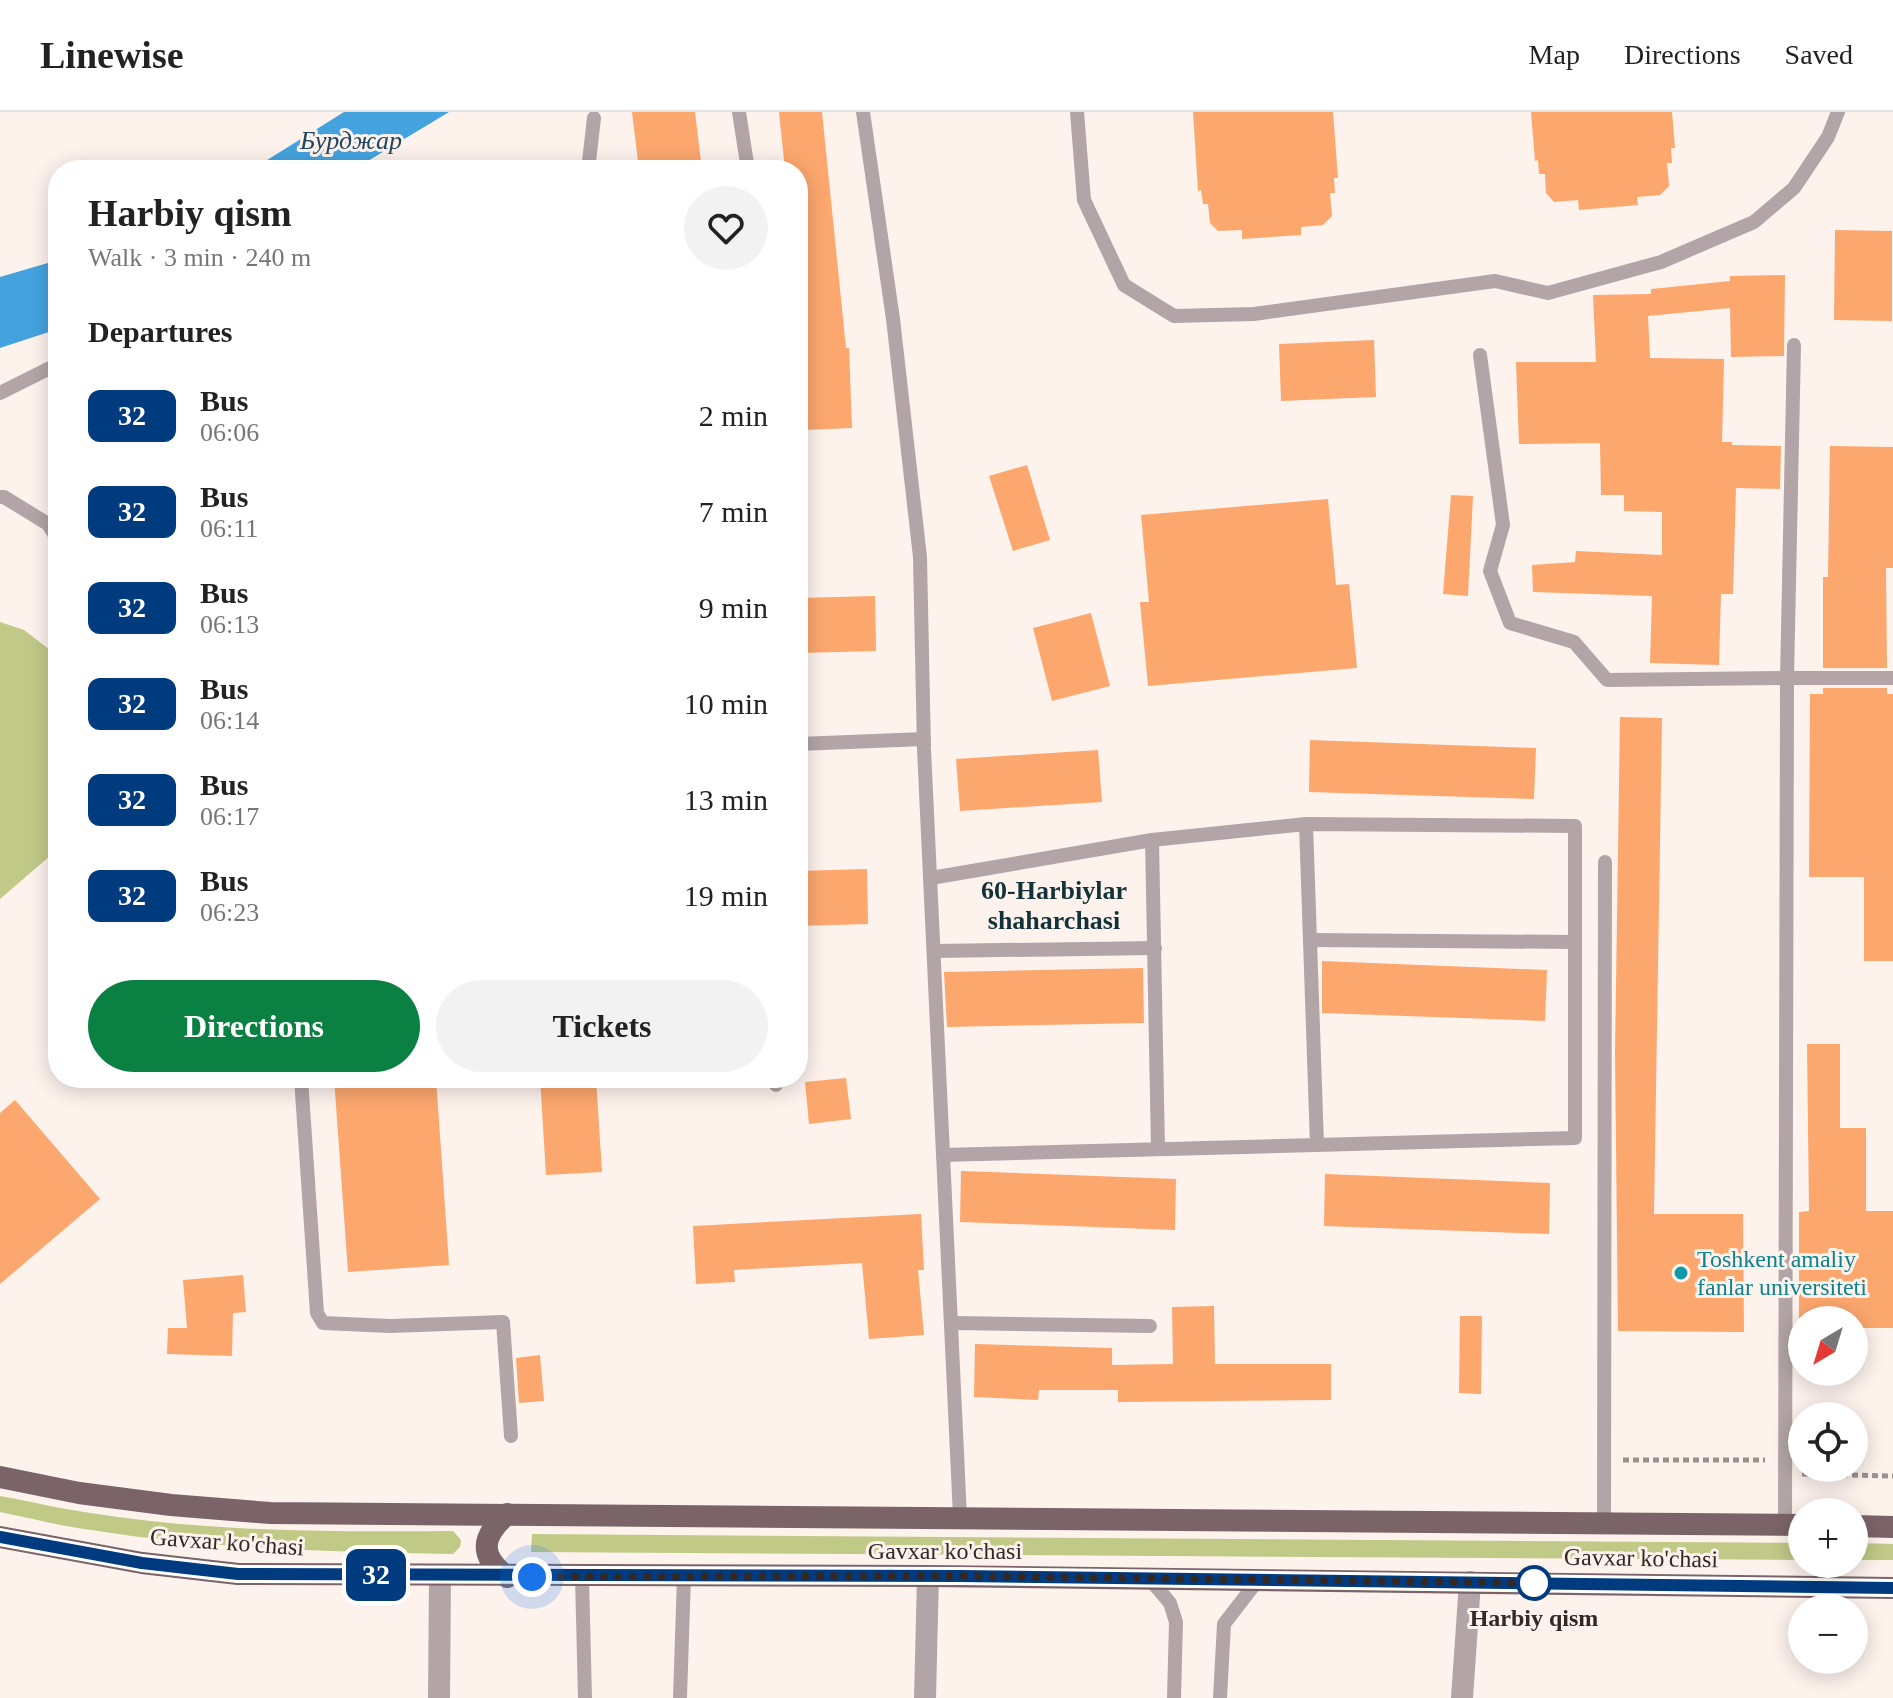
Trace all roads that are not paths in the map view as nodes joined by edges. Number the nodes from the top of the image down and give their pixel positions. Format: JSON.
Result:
{"nodes":[{"id":1,"x":739,"y":112,"type":"edge"},
{"id":2,"x":863,"y":112,"type":"edge"},
{"id":3,"x":1077,"y":112,"type":"edge"},
{"id":4,"x":1838,"y":112,"type":"edge"},
{"id":5,"x":594,"y":118,"type":"dead end"},
{"id":6,"x":589,"y":160,"type":"edge"},
{"id":7,"x":746,"y":160,"type":"edge"},
{"id":8,"x":1794,"y":345,"type":"dead end"},
{"id":9,"x":1480,"y":355,"type":"dead end"},
{"id":10,"x":48,"y":369,"type":"edge"},
{"id":11,"x":0,"y":393,"type":"edge"},
{"id":12,"x":0,"y":497,"type":"edge"},
{"id":13,"x":48,"y":518,"type":"edge"},
{"id":14,"x":1787,"y":678,"type":"junction"},
{"id":15,"x":1893,"y":678,"type":"edge"},
{"id":16,"x":924,"y":739,"type":"junction"},
{"id":17,"x":808,"y":744,"type":"edge"},
{"id":18,"x":1306,"y":824,"type":"junction"},
{"id":19,"x":1152,"y":840,"type":"junction"},
{"id":20,"x":1605,"y":862,"type":"dead end"},
{"id":21,"x":931,"y":878,"type":"junction"},
{"id":22,"x":1310,"y":940,"type":"junction"},
{"id":23,"x":1575,"y":942,"type":"junction"},
{"id":24,"x":1155,"y":948,"type":"junction"},
{"id":25,"x":934,"y":951,"type":"junction"},
{"id":26,"x":302,"y":1088,"type":"edge"},
{"id":27,"x":1317,"y":1145,"type":"junction"},
{"id":28,"x":1158,"y":1149,"type":"junction"},
{"id":29,"x":943,"y":1155,"type":"junction"},
{"id":30,"x":951,"y":1323,"type":"junction"},
{"id":31,"x":1150,"y":1326,"type":"dead end"},
{"id":32,"x":511,"y":1436,"type":"dead end"},
{"id":33,"x":0,"y":1477,"type":"edge"},
{"id":34,"x":1789,"y":1498,"type":"edge"},
{"id":35,"x":507,"y":1514,"type":"junction"},
{"id":36,"x":960,"y":1517,"type":"junction"},
{"id":37,"x":1604,"y":1523,"type":"junction"},
{"id":38,"x":1788,"y":1525,"type":"edge"},
{"id":39,"x":1868,"y":1526,"type":"edge"},
{"id":40,"x":1893,"y":1527,"type":"edge"},
{"id":41,"x":0,"y":1537,"type":"edge"},
{"id":42,"x":440,"y":1576,"type":"junction"},
{"id":43,"x":684,"y":1576,"type":"junction"},
{"id":44,"x":928,"y":1576,"type":"junction"},
{"id":45,"x":507,"y":1577,"type":"junction"},
{"id":46,"x":582,"y":1577,"type":"junction"},
{"id":47,"x":1149,"y":1578,"type":"junction"},
{"id":48,"x":1258,"y":1580,"type":"junction"},
{"id":49,"x":1470,"y":1582,"type":"junction"},
{"id":50,"x":1893,"y":1588,"type":"edge"},
{"id":51,"x":439,"y":1698,"type":"edge"},
{"id":52,"x":585,"y":1698,"type":"edge"},
{"id":53,"x":680,"y":1698,"type":"edge"},
{"id":54,"x":925,"y":1698,"type":"edge"},
{"id":55,"x":1174,"y":1698,"type":"edge"},
{"id":56,"x":1220,"y":1698,"type":"edge"},
{"id":57,"x":1462,"y":1698,"type":"edge"}],
"edges":[{"from":1,"to":7,"type":"lane"},
{"from":2,"to":16,"type":"lane"},
{"from":3,"to":4,"type":"lane"},
{"from":5,"to":6,"type":"lane"},
{"from":8,"to":14,"type":"lane"},
{"from":9,"to":14,"type":"lane"},
{"from":10,"to":11,"type":"lane"},
{"from":12,"to":13,"type":"lane"},
{"from":14,"to":15,"type":"lane"},
{"from":14,"to":34,"type":"lane"},
{"from":16,"to":17,"type":"lane"},
{"from":16,"to":21,"type":"lane"},
{"from":18,"to":19,"type":"lane"},
{"from":18,"to":22,"type":"lane"},
{"from":18,"to":23,"type":"lane"},
{"from":19,"to":21,"type":"lane"},
{"from":19,"to":24,"type":"lane"},
{"from":20,"to":37,"type":"lane"},
{"from":21,"to":25,"type":"lane"},
{"from":22,"to":23,"type":"lane"},
{"from":22,"to":27,"type":"lane"},
{"from":23,"to":27,"type":"lane"},
{"from":24,"to":25,"type":"lane"},
{"from":24,"to":28,"type":"lane"},
{"from":25,"to":29,"type":"lane"},
{"from":26,"to":32,"type":"lane"},
{"from":27,"to":28,"type":"lane"},
{"from":28,"to":29,"type":"lane"},
{"from":29,"to":30,"type":"lane"},
{"from":30,"to":31,"type":"lane"},
{"from":30,"to":36,"type":"lane"},
{"from":33,"to":35,"type":"main road","name":"Gavxar ko'chasi"},
{"from":35,"to":36,"type":"main road","name":"Gavxar ko'chasi"},
{"from":35,"to":45,"type":"main road"},
{"from":36,"to":37,"type":"main road","name":"Gavxar ko'chasi"},
{"from":37,"to":38,"type":"main road","name":"Gavxar ko'chasi"},
{"from":39,"to":40,"type":"main road"},
{"from":41,"to":42,"type":"main road","name":"Gavxar ko'chasi"},
{"from":42,"to":45,"type":"main road","name":"Gavxar ko'chasi"},
{"from":42,"to":51,"type":"street"},
{"from":43,"to":44,"type":"main road","name":"Gavxar ko'chasi"},
{"from":43,"to":46,"type":"main road","name":"Gavxar ko'chasi"},
{"from":43,"to":53,"type":"lane"},
{"from":44,"to":47,"type":"main road","name":"Gavxar ko'chasi"},
{"from":44,"to":54,"type":"street"},
{"from":45,"to":46,"type":"main road","name":"Gavxar ko'chasi"},
{"from":46,"to":52,"type":"lane"},
{"from":47,"to":48,"type":"main road","name":"Gavxar ko'chasi"},
{"from":47,"to":55,"type":"lane"},
{"from":48,"to":49,"type":"main road","name":"Gavxar ko'chasi"},
{"from":48,"to":56,"type":"lane"},
{"from":49,"to":50,"type":"main road","name":"Gavxar ko'chasi"},
{"from":49,"to":57,"type":"street"}]}
